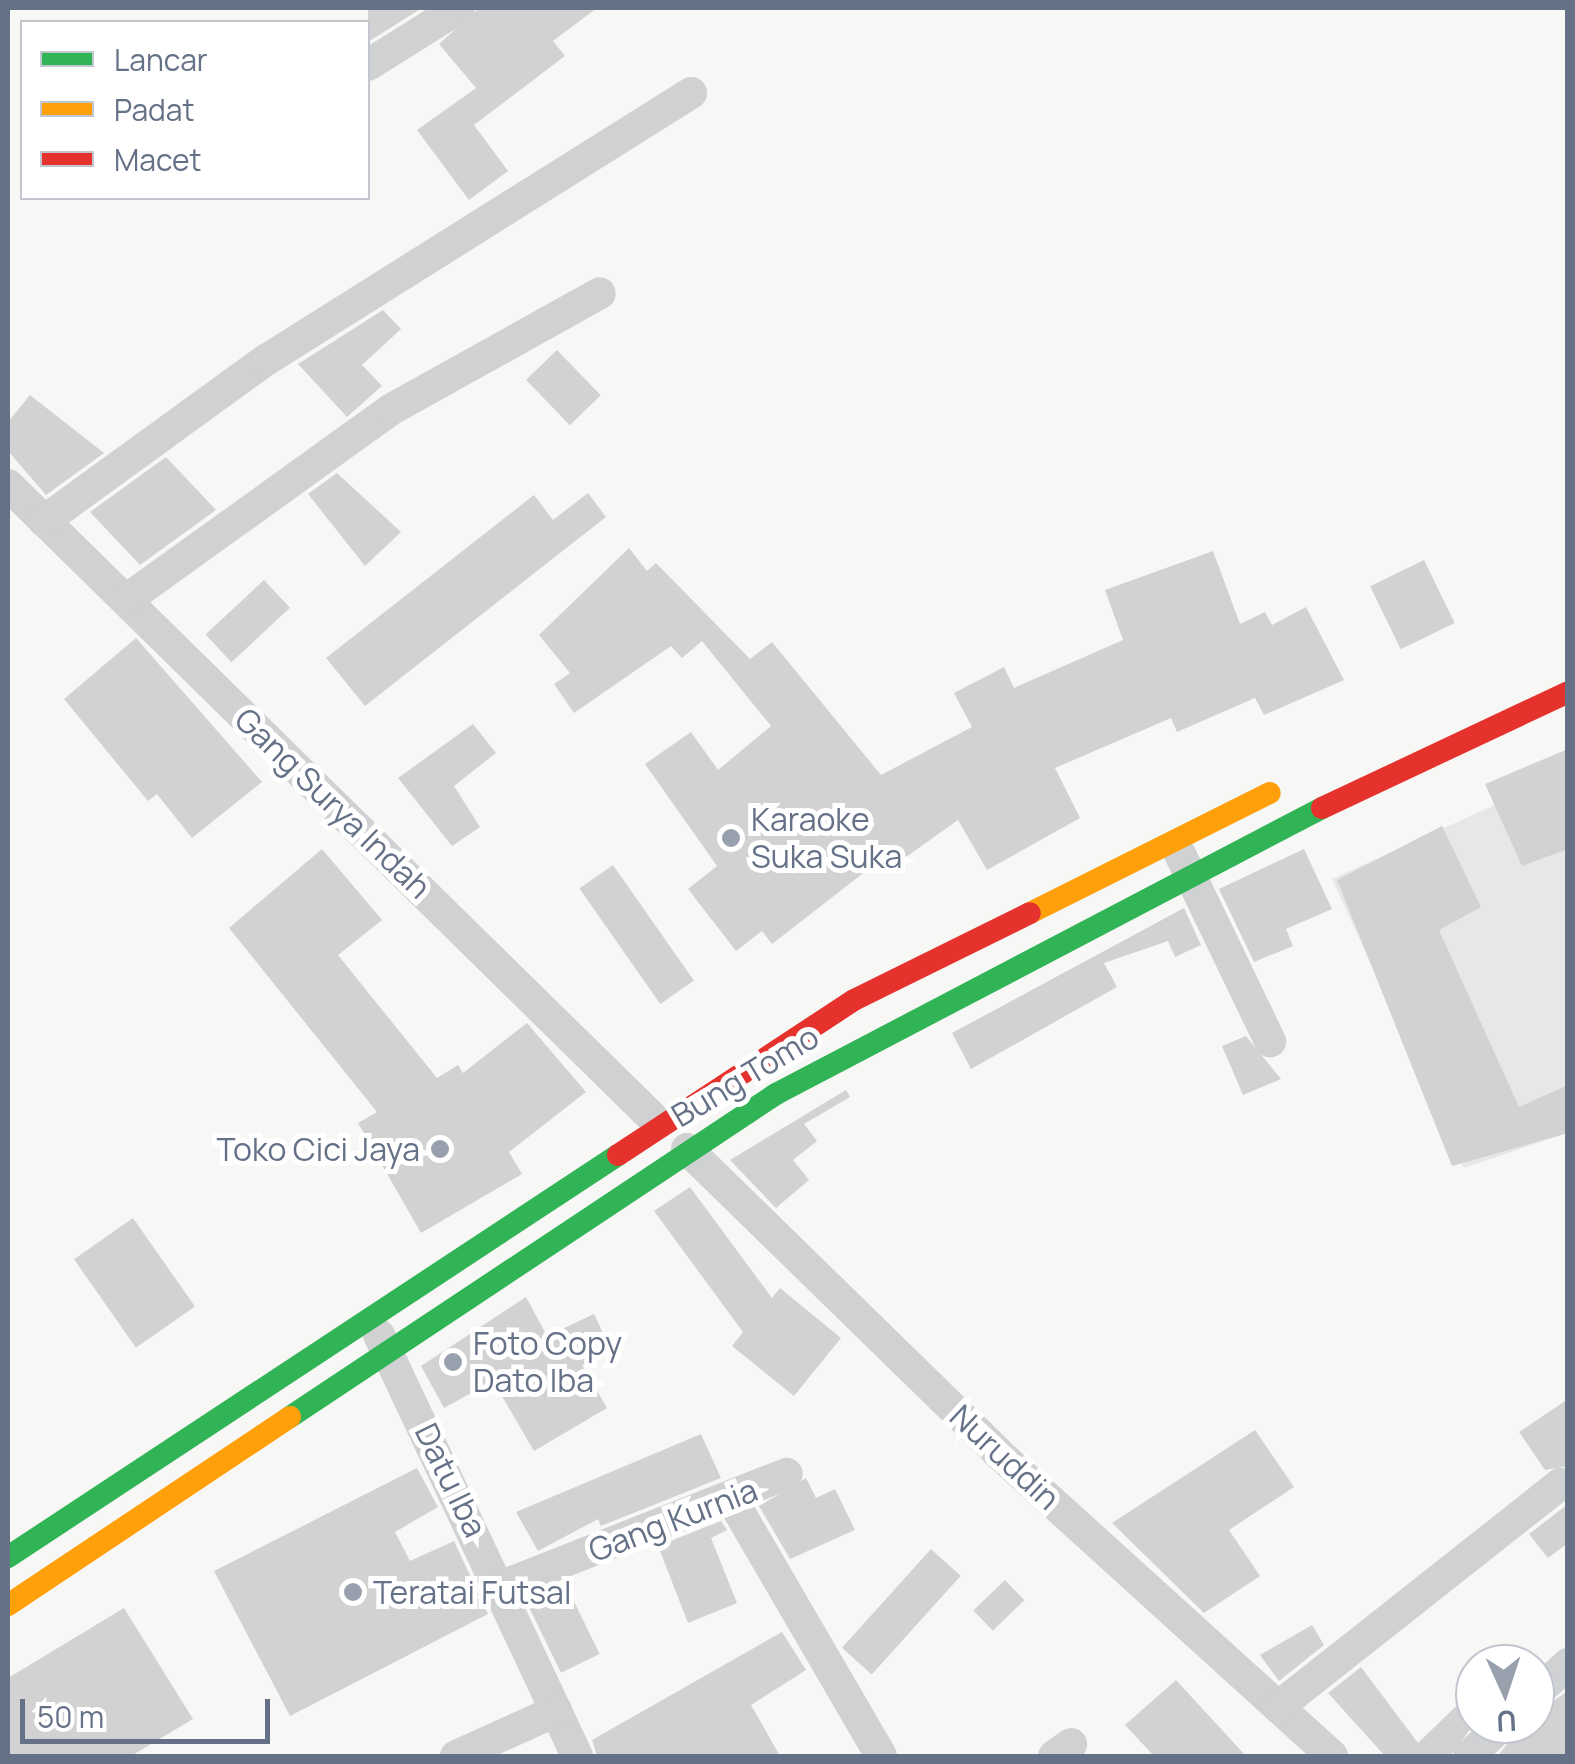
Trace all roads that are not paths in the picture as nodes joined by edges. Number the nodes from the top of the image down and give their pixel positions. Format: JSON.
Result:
{"nodes":[{"id":1,"x":460,"y":8,"type":"edge"},
{"id":2,"x":370,"y":63,"type":"edge"},
{"id":3,"x":690,"y":93,"type":"dead end"},
{"id":4,"x":600,"y":293,"type":"dead end"},
{"id":5,"x":8,"y":484,"type":"edge"},
{"id":6,"x":44,"y":521,"type":"junction"},
{"id":7,"x":126,"y":600,"type":"junction"},
{"id":8,"x":1568,"y":692,"type":"edge"},
{"id":9,"x":1288,"y":785,"type":"dead end"},
{"id":10,"x":1170,"y":837,"type":"junction"},
{"id":11,"x":1190,"y":870,"type":"junction"},
{"id":12,"x":1270,"y":1041,"type":"dead end"},
{"id":13,"x":657,"y":1122,"type":"junction"},
{"id":14,"x":686,"y":1149,"type":"junction"},
{"id":15,"x":367,"y":1317,"type":"junction"},
{"id":16,"x":388,"y":1349,"type":"junction"},
{"id":17,"x":203,"y":1421,"type":"junction"},
{"id":18,"x":223,"y":1454,"type":"junction"},
{"id":19,"x":787,"y":1474,"type":"dead end"},
{"id":20,"x":1560,"y":1484,"type":"dead end"},
{"id":21,"x":732,"y":1498,"type":"junction"},
{"id":22,"x":8,"y":1557,"type":"edge"},
{"id":23,"x":502,"y":1586,"type":"junction"},
{"id":24,"x":8,"y":1605,"type":"edge"},
{"id":25,"x":1278,"y":1708,"type":"junction"},
{"id":26,"x":556,"y":1711,"type":"junction"},
{"id":27,"x":456,"y":1756,"type":"edge"},
{"id":28,"x":577,"y":1756,"type":"edge"},
{"id":29,"x":881,"y":1756,"type":"edge"},
{"id":30,"x":1332,"y":1756,"type":"edge"}],
"edges":[{"from":1,"to":2,"type":"street"},
{"from":3,"to":6,"type":"street"},
{"from":4,"to":7,"type":"street"},
{"from":5,"to":6,"type":"street","name":"Gang Surya Indah"},
{"from":6,"to":7,"type":"street","name":"Gang Surya Indah"},
{"from":7,"to":13,"type":"street","name":"Gang Surya Indah"},
{"from":8,"to":11,"type":"main road","name":"Bung Tomo"},
{"from":9,"to":10,"type":"main road","name":"Bung Tomo"},
{"from":10,"to":11,"type":"street"},
{"from":10,"to":13,"type":"main road","name":"Bung Tomo"},
{"from":11,"to":12,"type":"street"},
{"from":11,"to":14,"type":"main road","name":"Bung Tomo"},
{"from":13,"to":15,"type":"main road","name":"Bung Tomo"},
{"from":14,"to":16,"type":"main road","name":"Bung Tomo"},
{"from":14,"to":25,"type":"street","name":"Nuruddin"},
{"from":15,"to":16,"type":"street","name":"Datu Iba"},
{"from":15,"to":17,"type":"main road","name":"Bung Tomo"},
{"from":16,"to":18,"type":"main road","name":"Bung Tomo"},
{"from":16,"to":23,"type":"street","name":"Datu Iba"},
{"from":17,"to":18,"type":"main road"},
{"from":17,"to":22,"type":"main road","name":"Bung Tomo"},
{"from":18,"to":24,"type":"main road","name":"Bung Tomo"},
{"from":19,"to":21,"type":"street","name":"Gang Kurnia"},
{"from":20,"to":25,"type":"street"},
{"from":21,"to":23,"type":"street","name":"Gang Kurnia"},
{"from":21,"to":29,"type":"street"},
{"from":23,"to":26,"type":"street","name":"Datu Iba"},
{"from":25,"to":30,"type":"street","name":"Nuruddin"},
{"from":26,"to":27,"type":"street"},
{"from":26,"to":28,"type":"street","name":"Datu Iba"}]}
